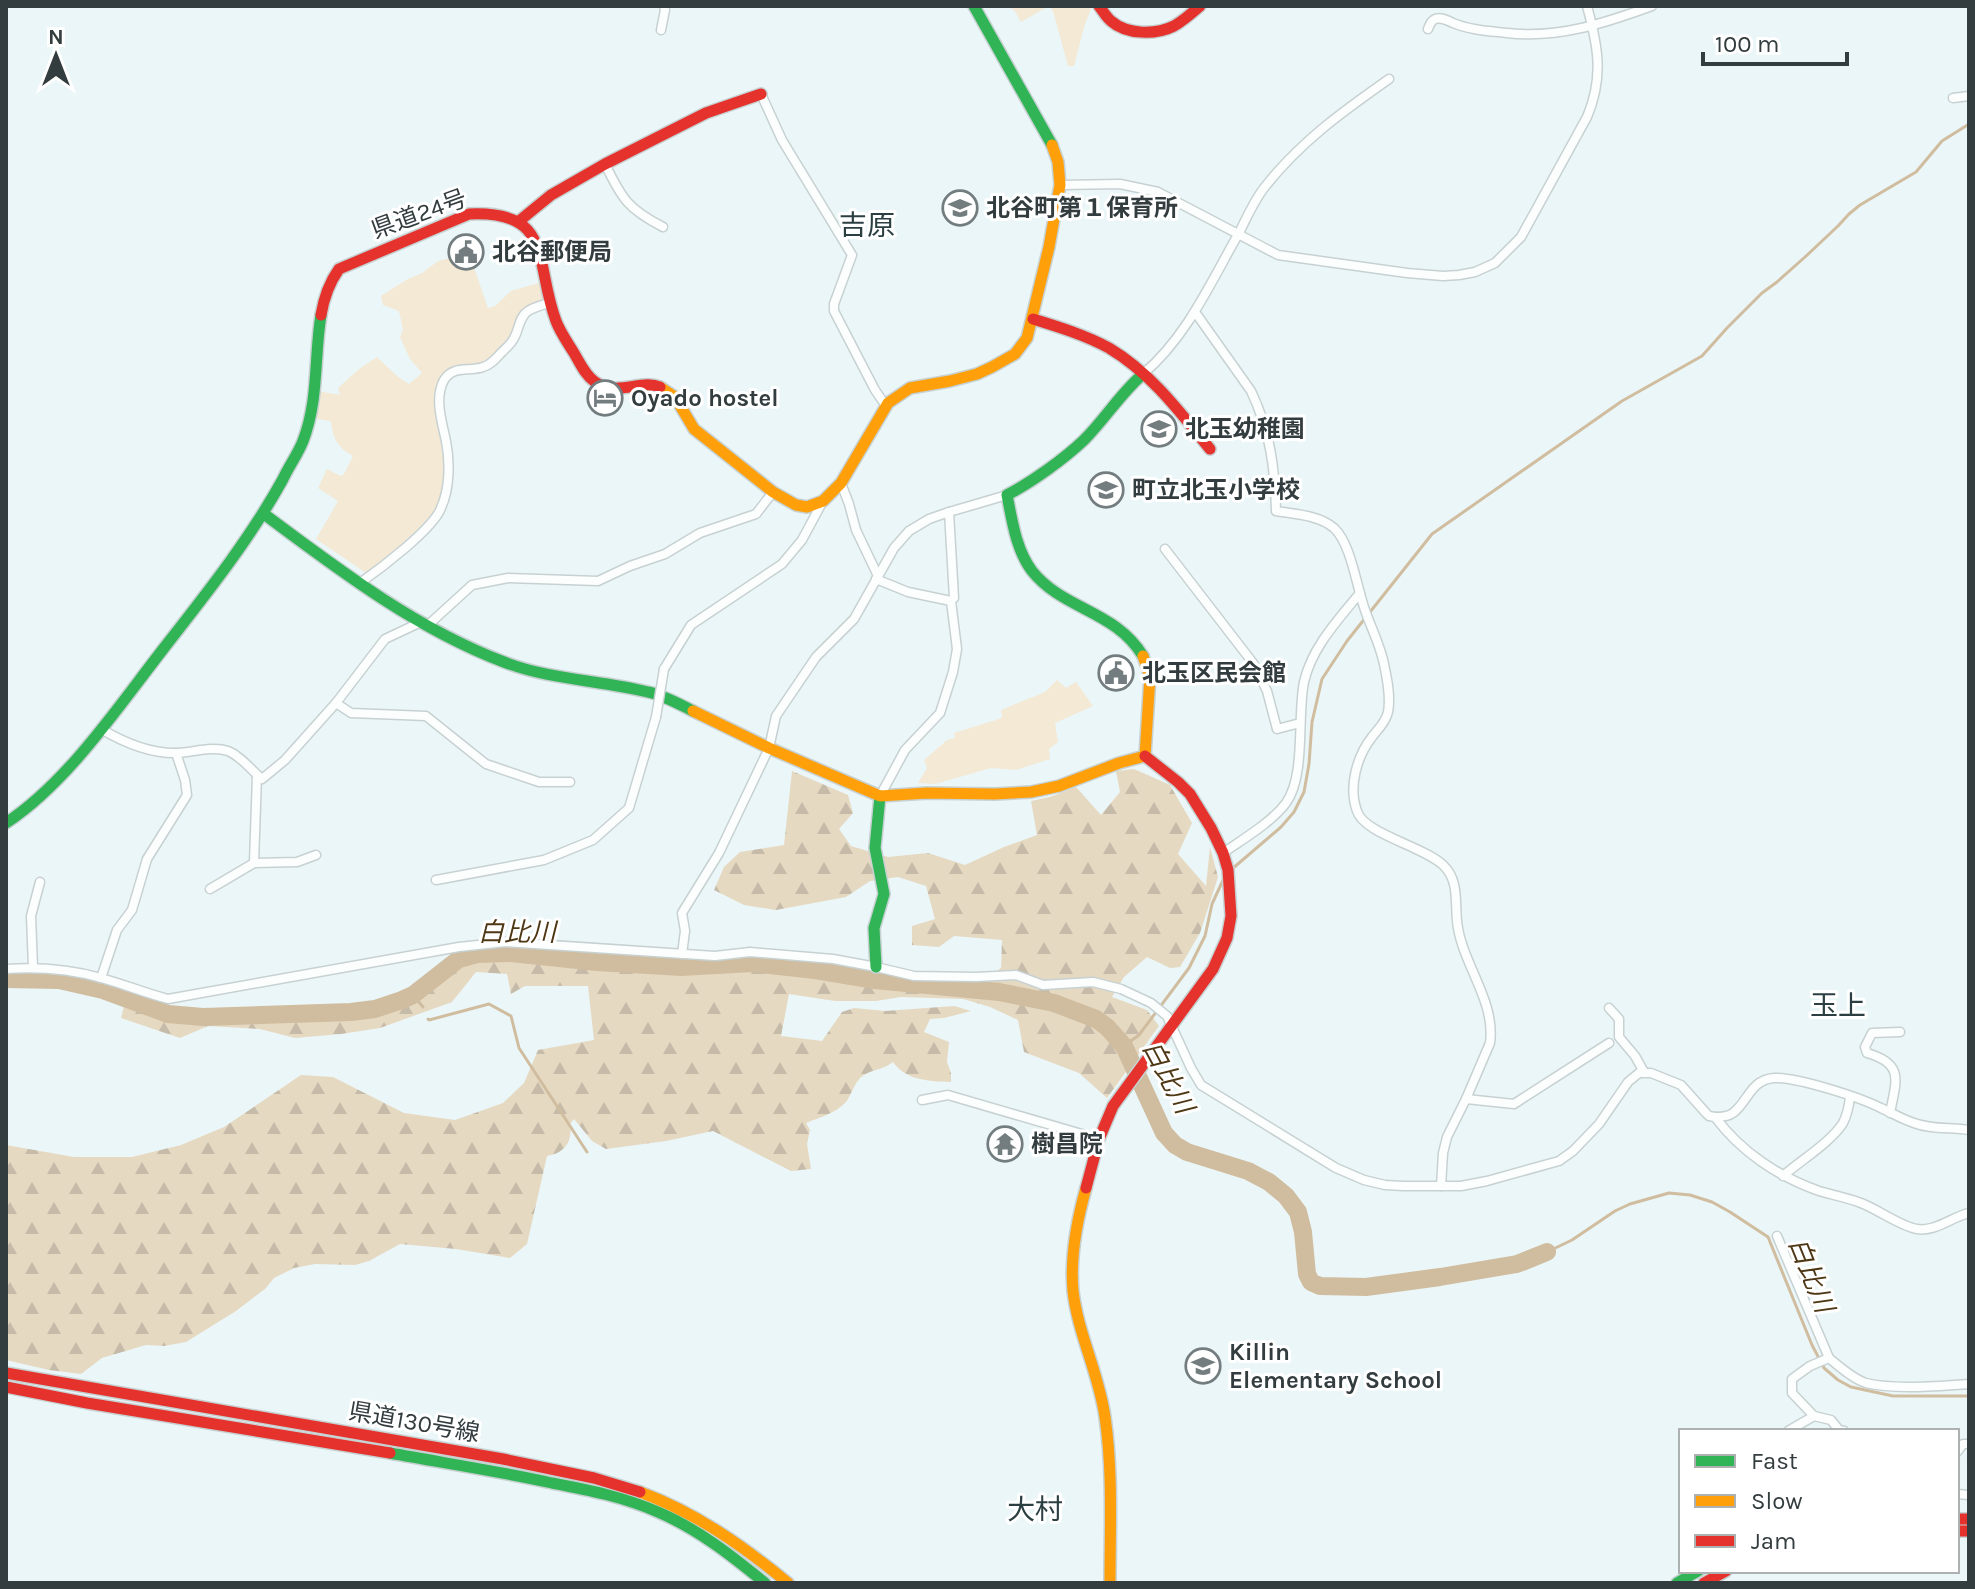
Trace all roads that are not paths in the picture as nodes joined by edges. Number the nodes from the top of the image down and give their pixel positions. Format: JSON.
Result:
{"nodes":[{"id":1,"x":664,"y":6,"type":"edge"},
{"id":2,"x":974,"y":6,"type":"edge"},
{"id":3,"x":1099,"y":6,"type":"edge"},
{"id":4,"x":1200,"y":6,"type":"edge"},
{"id":5,"x":1587,"y":6,"type":"edge"},
{"id":6,"x":1652,"y":6,"type":"edge"},
{"id":7,"x":1593,"y":25,"type":"junction"},
{"id":8,"x":1428,"y":29,"type":"dead end"},
{"id":9,"x":661,"y":30,"type":"dead end"},
{"id":10,"x":1389,"y":79,"type":"dead end"},
{"id":11,"x":761,"y":94,"type":"joint"},
{"id":12,"x":1969,"y":96,"type":"edge"},
{"id":13,"x":1953,"y":98,"type":"dead end"},
{"id":14,"x":605,"y":164,"type":"junction"},
{"id":15,"x":1060,"y":185,"type":"junction"},
{"id":16,"x":518,"y":222,"type":"junction"},
{"id":17,"x":663,"y":227,"type":"dead end"},
{"id":18,"x":1238,"y":235,"type":"junction"},
{"id":19,"x":551,"y":302,"type":"junction"},
{"id":20,"x":1195,"y":312,"type":"junction"},
{"id":21,"x":1033,"y":319,"type":"junction"},
{"id":22,"x":1143,"y":374,"type":"junction"},
{"id":23,"x":886,"y":406,"type":"junction"},
{"id":24,"x":1210,"y":449,"type":"dead end"},
{"id":25,"x":841,"y":483,"type":"junction"},
{"id":26,"x":773,"y":492,"type":"junction"},
{"id":27,"x":1007,"y":495,"type":"junction"},
{"id":28,"x":823,"y":501,"type":"junction"},
{"id":29,"x":949,"y":512,"type":"junction"},
{"id":30,"x":264,"y":514,"type":"junction"},
{"id":31,"x":1165,"y":549,"type":"dead end"},
{"id":32,"x":877,"y":578,"type":"junction"},
{"id":33,"x":360,"y":583,"type":"junction"},
{"id":34,"x":1360,"y":593,"type":"junction"},
{"id":35,"x":951,"y":601,"type":"junction"},
{"id":36,"x":423,"y":624,"type":"junction"},
{"id":37,"x":336,"y":703,"type":"junction"},
{"id":38,"x":1300,"y":723,"type":"junction"},
{"id":39,"x":101,"y":729,"type":"junction"},
{"id":40,"x":769,"y":748,"type":"junction"},
{"id":41,"x":176,"y":753,"type":"junction"},
{"id":42,"x":1145,"y":756,"type":"junction"},
{"id":43,"x":257,"y":775,"type":"junction"},
{"id":44,"x":570,"y":782,"type":"dead end"},
{"id":45,"x":880,"y":796,"type":"junction"},
{"id":46,"x":6,"y":823,"type":"edge"},
{"id":47,"x":316,"y":855,"type":"dead end"},
{"id":48,"x":1224,"y":856,"type":"junction"},
{"id":49,"x":254,"y":863,"type":"junction"},
{"id":50,"x":436,"y":880,"type":"dead end"},
{"id":51,"x":40,"y":882,"type":"dead end"},
{"id":52,"x":210,"y":889,"type":"dead end"},
{"id":53,"x":682,"y":954,"type":"junction"},
{"id":54,"x":33,"y":967,"type":"junction"},
{"id":55,"x":876,"y":967,"type":"junction"},
{"id":56,"x":6,"y":969,"type":"edge"},
{"id":57,"x":101,"y":978,"type":"junction"},
{"id":58,"x":1609,"y":1008,"type":"dead end"},
{"id":59,"x":1169,"y":1020,"type":"junction"},
{"id":60,"x":1900,"y":1032,"type":"dead end"},
{"id":61,"x":1609,"y":1043,"type":"dead end"},
{"id":62,"x":1644,"y":1072,"type":"junction"},
{"id":63,"x":1850,"y":1097,"type":"junction"},
{"id":64,"x":1466,"y":1099,"type":"junction"},
{"id":65,"x":922,"y":1100,"type":"dead end"},
{"id":66,"x":1890,"y":1113,"type":"junction"},
{"id":67,"x":1715,"y":1117,"type":"junction"},
{"id":68,"x":1969,"y":1130,"type":"edge"},
{"id":69,"x":1099,"y":1139,"type":"junction"},
{"id":70,"x":1783,"y":1176,"type":"junction"},
{"id":71,"x":1441,"y":1186,"type":"junction"},
{"id":72,"x":1969,"y":1213,"type":"edge"},
{"id":73,"x":1777,"y":1236,"type":"dead end"},
{"id":74,"x":1828,"y":1359,"type":"junction"},
{"id":75,"x":6,"y":1372,"type":"edge"},
{"id":76,"x":1969,"y":1384,"type":"edge"},
{"id":77,"x":6,"y":1388,"type":"edge"},
{"id":78,"x":1814,"y":1416,"type":"junction"},
{"id":79,"x":1791,"y":1429,"type":"edge"},
{"id":80,"x":1838,"y":1429,"type":"edge"},
{"id":81,"x":1694,"y":1573,"type":"edge"},
{"id":82,"x":1722,"y":1573,"type":"edge"},
{"id":83,"x":765,"y":1583,"type":"edge"},
{"id":84,"x":788,"y":1583,"type":"edge"},
{"id":85,"x":1110,"y":1583,"type":"edge"},
{"id":86,"x":1677,"y":1583,"type":"edge"},
{"id":87,"x":1704,"y":1583,"type":"edge"}],
"edges":[{"from":1,"to":9,"type":"street"},
{"from":2,"to":15,"type":"main road"},
{"from":3,"to":4,"type":"main road"},
{"from":5,"to":7,"type":"street"},
{"from":6,"to":7,"type":"street"},
{"from":7,"to":8,"type":"street"},
{"from":7,"to":18,"type":"street"},
{"from":10,"to":18,"type":"street"},
{"from":11,"to":14,"type":"main road"},
{"from":11,"to":23,"type":"street"},
{"from":12,"to":13,"type":"street"},
{"from":14,"to":16,"type":"main road"},
{"from":14,"to":17,"type":"street"},
{"from":15,"to":18,"type":"street"},
{"from":15,"to":21,"type":"main road"},
{"from":16,"to":19,"type":"main road"},
{"from":16,"to":30,"type":"main road","name":"県道24号"},
{"from":18,"to":20,"type":"street"},
{"from":19,"to":26,"type":"main road"},
{"from":19,"to":33,"type":"street"},
{"from":20,"to":22,"type":"street"},
{"from":20,"to":34,"type":"street"},
{"from":21,"to":22,"type":"main road"},
{"from":21,"to":23,"type":"main road"},
{"from":22,"to":24,"type":"main road"},
{"from":22,"to":27,"type":"main road"},
{"from":23,"to":25,"type":"main road"},
{"from":25,"to":28,"type":"main road"},
{"from":25,"to":32,"type":"street"},
{"from":26,"to":28,"type":"main road"},
{"from":26,"to":36,"type":"street"},
{"from":27,"to":29,"type":"street"},
{"from":27,"to":42,"type":"main road"},
{"from":28,"to":50,"type":"street","bridge":true},
{"from":29,"to":32,"type":"street"},
{"from":29,"to":35,"type":"street"},
{"from":30,"to":33,"type":"main road"},
{"from":30,"to":39,"type":"main road","name":"県道24号"},
{"from":31,"to":38,"type":"street"},
{"from":32,"to":35,"type":"street"},
{"from":32,"to":40,"type":"street"},
{"from":33,"to":36,"type":"main road"},
{"from":34,"to":38,"type":"street"},
{"from":34,"to":64,"type":"street"},
{"from":35,"to":45,"type":"street"},
{"from":36,"to":37,"type":"street"},
{"from":36,"to":40,"type":"main road"},
{"from":37,"to":43,"type":"street"},
{"from":37,"to":44,"type":"street"},
{"from":38,"to":48,"type":"street"},
{"from":39,"to":41,"type":"street"},
{"from":39,"to":46,"type":"main road","name":"県道24号"},
{"from":40,"to":45,"type":"main road"},
{"from":40,"to":53,"type":"street"},
{"from":41,"to":43,"type":"street"},
{"from":41,"to":57,"type":"street"},
{"from":42,"to":45,"type":"main road"},
{"from":42,"to":48,"type":"main road"},
{"from":43,"to":49,"type":"street"},
{"from":45,"to":55,"type":"main road"},
{"from":47,"to":49,"type":"street"},
{"from":48,"to":59,"type":"main road"},
{"from":49,"to":52,"type":"street"},
{"from":51,"to":54,"type":"street"},
{"from":53,"to":55,"type":"street"},
{"from":53,"to":57,"type":"street"},
{"from":54,"to":56,"type":"street"},
{"from":54,"to":57,"type":"street"},
{"from":55,"to":59,"type":"street"},
{"from":58,"to":62,"type":"street"},
{"from":59,"to":69,"type":"main road"},
{"from":59,"to":71,"type":"street"},
{"from":60,"to":66,"type":"street"},
{"from":61,"to":64,"type":"street"},
{"from":62,"to":67,"type":"street"},
{"from":62,"to":71,"type":"street"},
{"from":63,"to":66,"type":"street"},
{"from":63,"to":67,"type":"street"},
{"from":63,"to":70,"type":"street"},
{"from":64,"to":71,"type":"street"},
{"from":65,"to":69,"type":"street"},
{"from":66,"to":68,"type":"street"},
{"from":67,"to":70,"type":"street"},
{"from":69,"to":85,"type":"main road"},
{"from":70,"to":72,"type":"street"},
{"from":73,"to":74,"type":"street"},
{"from":74,"to":76,"type":"street"},
{"from":74,"to":78,"type":"street"},
{"from":75,"to":84,"type":"main road","name":"県道130号線"},
{"from":77,"to":83,"type":"main road","name":"県道130号線"},
{"from":78,"to":79,"type":"street"},
{"from":78,"to":80,"type":"street"},
{"from":81,"to":86,"type":"main road"},
{"from":82,"to":87,"type":"main road"}]}
